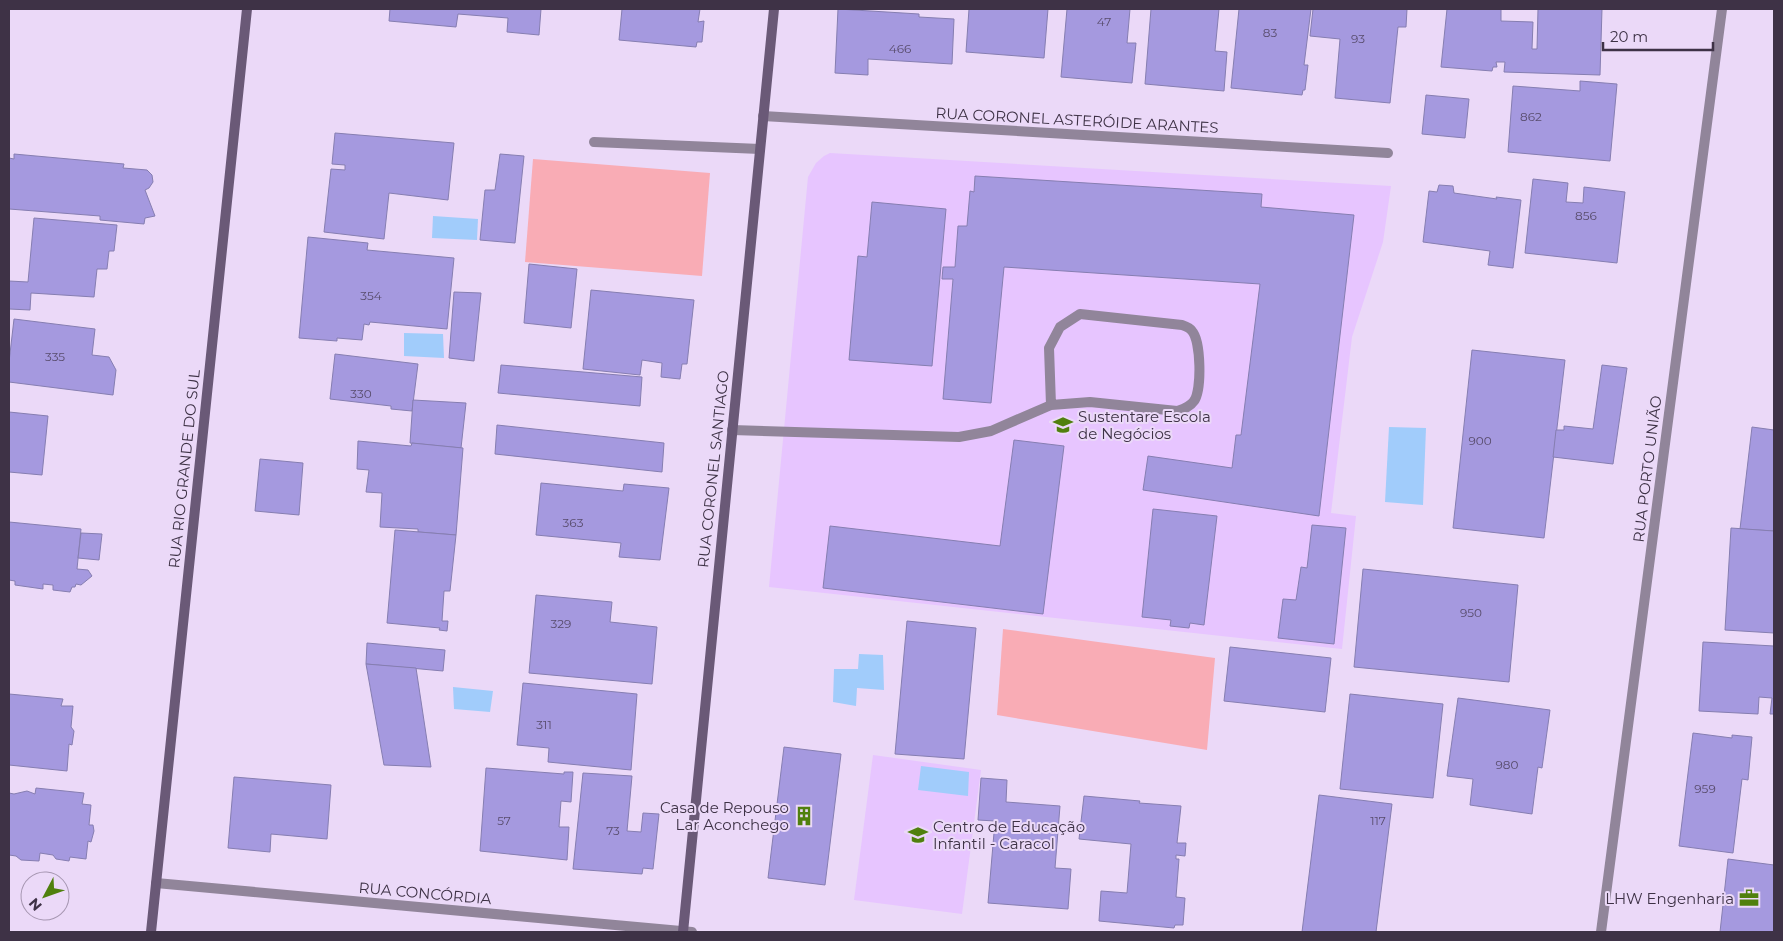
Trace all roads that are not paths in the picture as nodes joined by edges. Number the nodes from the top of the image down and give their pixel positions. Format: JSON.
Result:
{"nodes":[{"id":1,"x":247,"y":9,"type":"edge"},
{"id":2,"x":774,"y":9,"type":"edge"},
{"id":3,"x":1722,"y":9,"type":"edge"},
{"id":4,"x":763,"y":116,"type":"junction"},
{"id":5,"x":594,"y":142,"type":"dead end"},
{"id":6,"x":760,"y":149,"type":"junction"},
{"id":7,"x":1388,"y":153,"type":"dead end"},
{"id":8,"x":1051,"y":405,"type":"junction"},
{"id":9,"x":732,"y":430,"type":"junction"},
{"id":10,"x":156,"y":883,"type":"junction"},
{"id":11,"x":151,"y":932,"type":"edge"},
{"id":12,"x":686,"y":932,"type":"edge"},
{"id":13,"x":1601,"y":932,"type":"edge"}],
"edges":[{"from":1,"to":10,"type":"main road","name":"RUA RIO GRANDE DO SUL"},
{"from":2,"to":4,"type":"main road","name":"RUA CORONEL SANTIAGO"},
{"from":3,"to":13,"type":"street","name":"RUA PORTO UNIÃO"},
{"from":4,"to":6,"type":"main road","name":"RUA CORONEL SANTIAGO"},
{"from":4,"to":7,"type":"street","name":"RUA CORONEL ASTERÓIDE ARANTES"},
{"from":5,"to":6,"type":"street"},
{"from":6,"to":9,"type":"main road","name":"RUA CORONEL SANTIAGO"},
{"from":8,"to":8,"type":"street"},
{"from":8,"to":9,"type":"street"},
{"from":9,"to":12,"type":"main road","name":"RUA CORONEL SANTIAGO"},
{"from":10,"to":11,"type":"main road","name":"RUA RIO GRANDE DO SUL"},
{"from":10,"to":12,"type":"street","name":"RUA CONCÓRDIA"}]}
